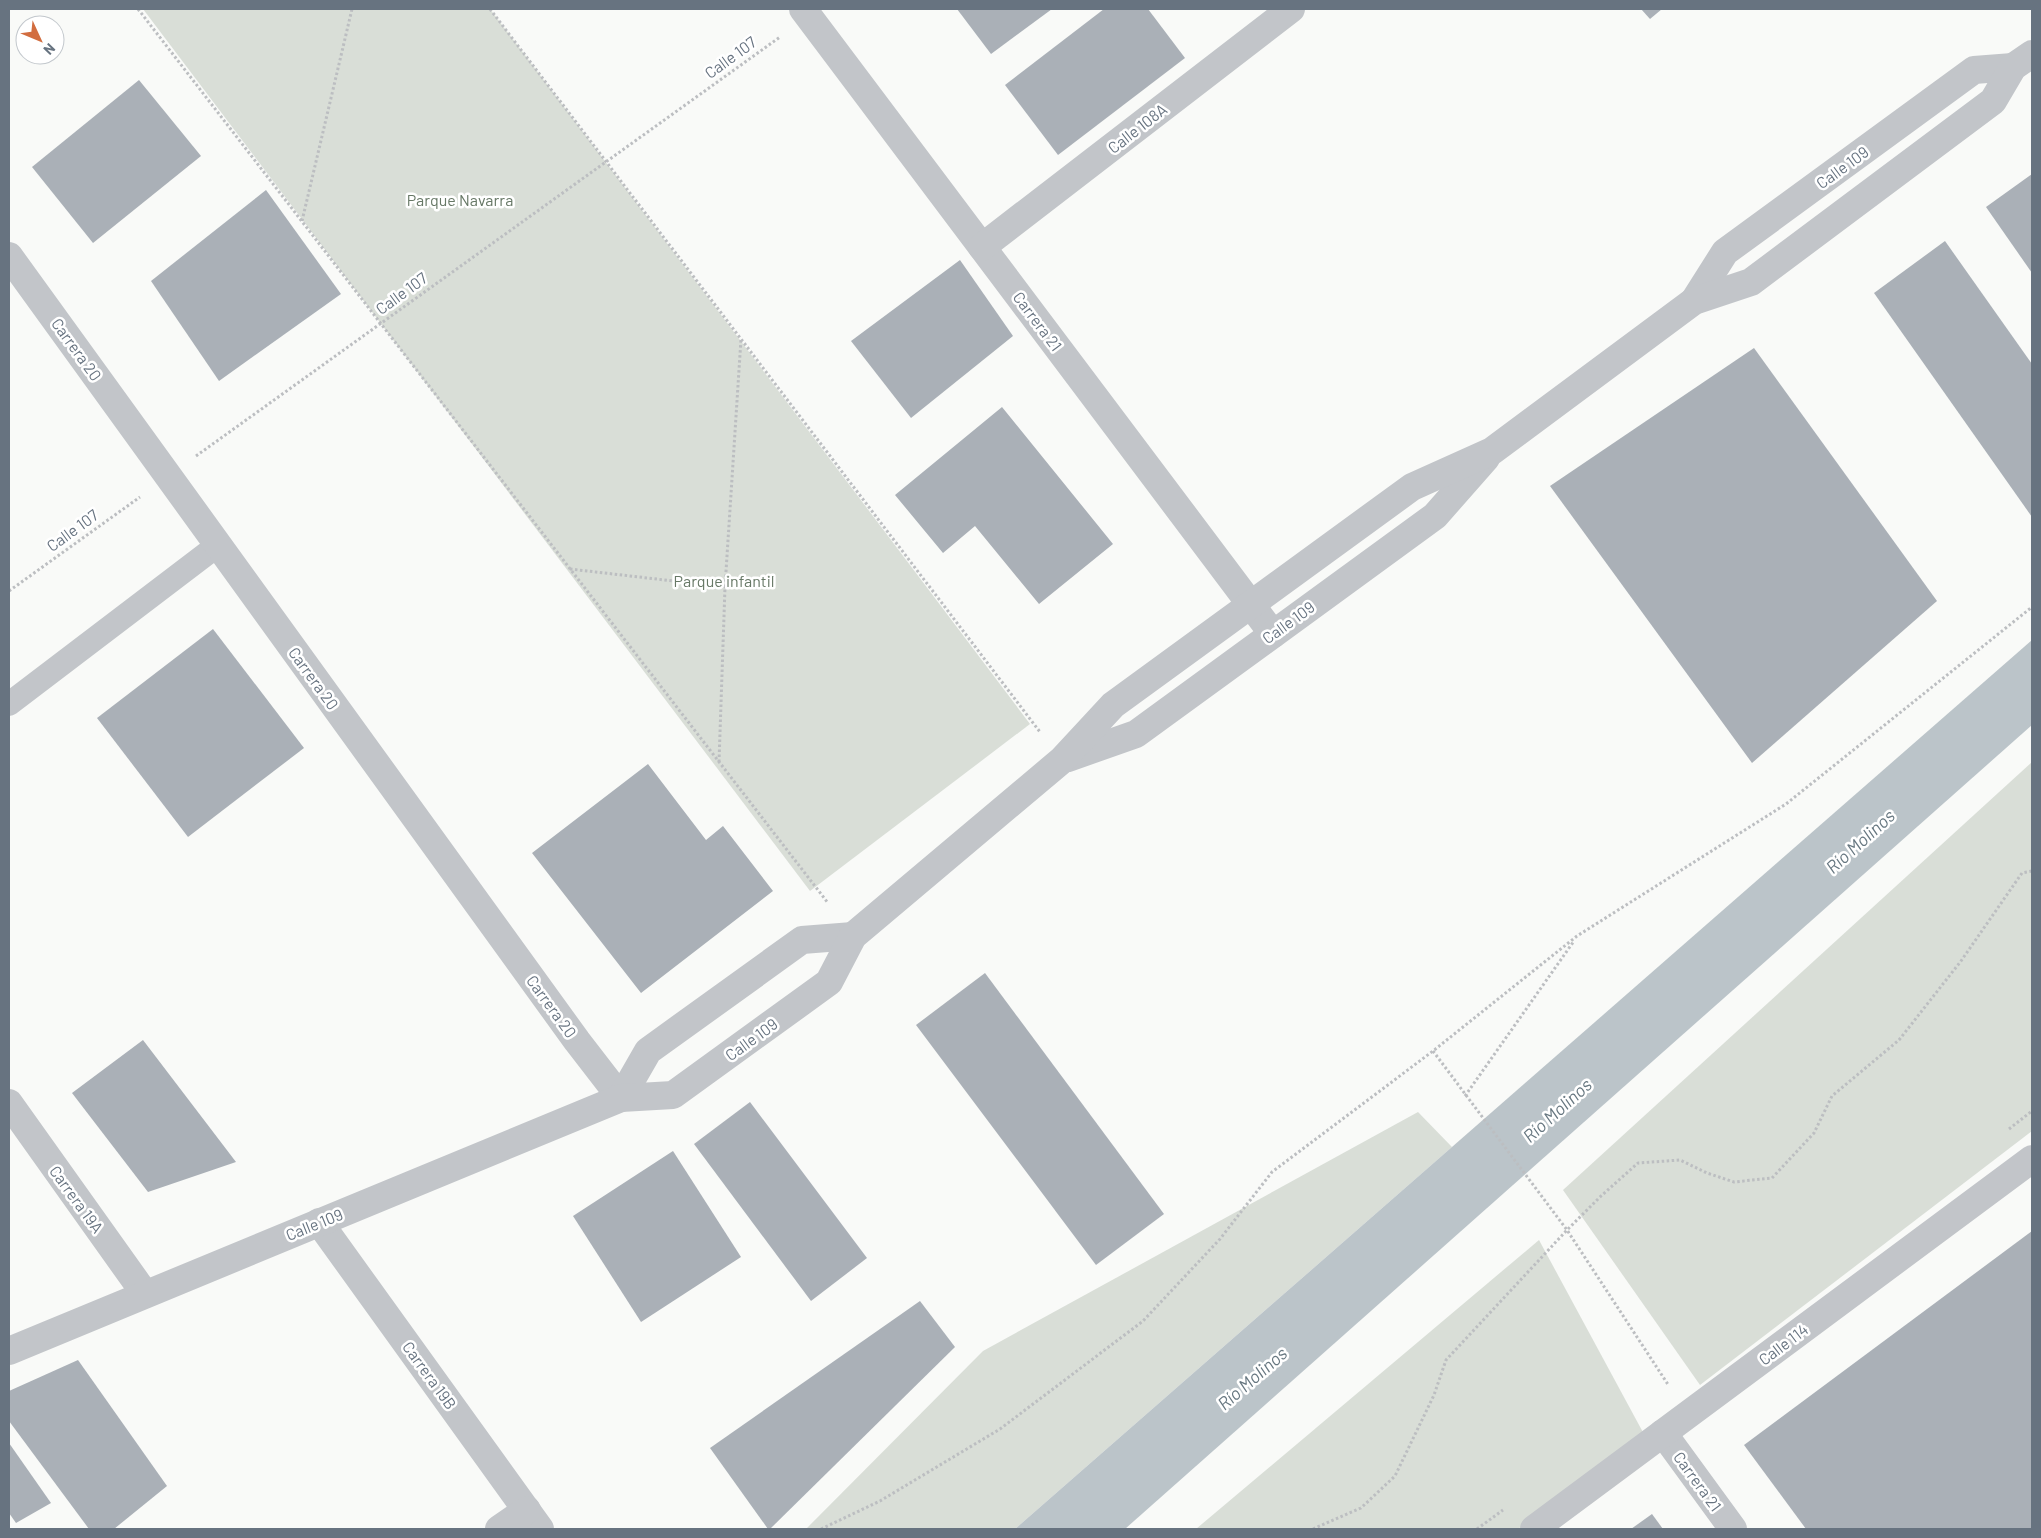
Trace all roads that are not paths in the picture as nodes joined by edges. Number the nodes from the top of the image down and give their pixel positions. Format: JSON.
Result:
{"nodes":[{"id":1,"x":1291,"y":9,"type":"edge"},
{"id":2,"x":806,"y":12,"type":"edge"},
{"id":3,"x":2023,"y":60,"type":"edge"},
{"id":4,"x":982,"y":247,"type":"junction"},
{"id":5,"x":9,"y":256,"type":"edge"},
{"id":6,"x":1694,"y":301,"type":"junction"},
{"id":7,"x":1492,"y":451,"type":"junction"},
{"id":8,"x":218,"y":545,"type":"junction"},
{"id":9,"x":1251,"y":604,"type":"junction"},
{"id":10,"x":1273,"y":634,"type":"junction"},
{"id":11,"x":9,"y":704,"type":"edge"},
{"id":12,"x":1062,"y":760,"type":"junction"},
{"id":13,"x":853,"y":936,"type":"junction"},
{"id":14,"x":621,"y":1098,"type":"junction"},
{"id":15,"x":9,"y":1103,"type":"edge"},
{"id":16,"x":2032,"y":1159,"type":"edge"},
{"id":17,"x":319,"y":1222,"type":"junction"},
{"id":18,"x":145,"y":1294,"type":"junction"},
{"id":19,"x":9,"y":1351,"type":"edge"},
{"id":20,"x":1663,"y":1433,"type":"junction"},
{"id":21,"x":534,"y":1520,"type":"edge"},
{"id":22,"x":499,"y":1529,"type":"edge"},
{"id":23,"x":1534,"y":1529,"type":"edge"},
{"id":24,"x":1733,"y":1529,"type":"edge"}],
"edges":[{"from":1,"to":4,"type":"street","name":"Calle 108A"},
{"from":2,"to":4,"type":"street","name":"Carrera 21"},
{"from":3,"to":6,"type":"street","name":"Calle 109"},
{"from":3,"to":6,"type":"street","name":"Calle 109"},
{"from":4,"to":9,"type":"street","name":"Carrera 21"},
{"from":5,"to":8,"type":"street","name":"Carrera 20"},
{"from":6,"to":7,"type":"street","name":"Calle 109"},
{"from":7,"to":9,"type":"street","name":"Calle 109"},
{"from":7,"to":10,"type":"street","name":"Calle 109"},
{"from":8,"to":11,"type":"lane"},
{"from":8,"to":14,"type":"street","name":"Carrera 20"},
{"from":9,"to":10,"type":"street","name":"Carrera 21"},
{"from":9,"to":12,"type":"street","name":"Calle 109"},
{"from":10,"to":12,"type":"street","name":"Calle 109"},
{"from":12,"to":13,"type":"street","name":"Calle 109"},
{"from":13,"to":14,"type":"street"},
{"from":13,"to":14,"type":"street","name":"Calle 109"},
{"from":14,"to":17,"type":"street","name":"Calle 109"},
{"from":15,"to":18,"type":"street","name":"Carrera 19A"},
{"from":16,"to":20,"type":"street","name":"Calle 114"},
{"from":17,"to":18,"type":"street","name":"Calle 109"},
{"from":17,"to":21,"type":"street","name":"Carrera 19B"},
{"from":18,"to":19,"type":"street","name":"Calle 109"},
{"from":20,"to":23,"type":"street","name":"Calle 114"},
{"from":20,"to":24,"type":"street","name":"Carrera 21"},
{"from":21,"to":22,"type":"street"}]}
